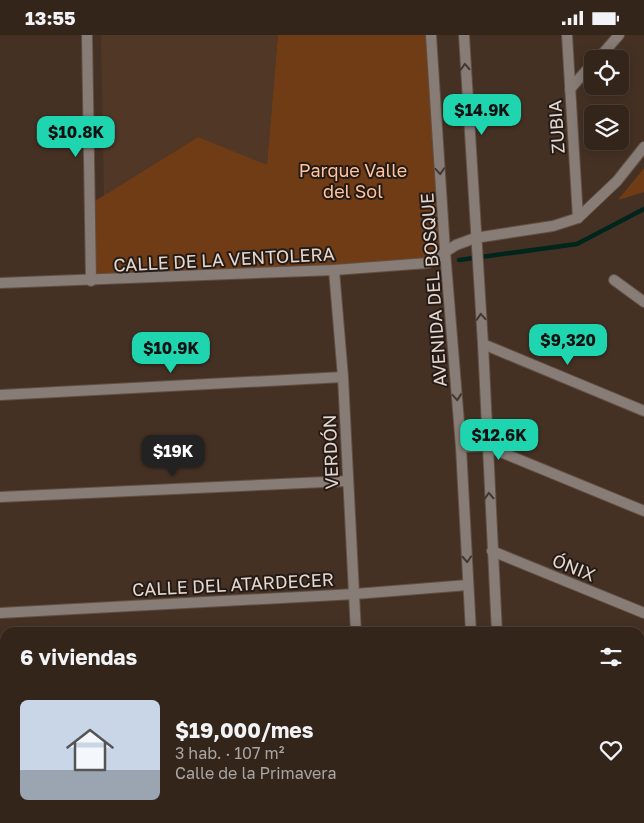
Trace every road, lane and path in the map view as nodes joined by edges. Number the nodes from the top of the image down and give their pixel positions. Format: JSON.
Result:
{"nodes":[{"id":1,"x":87,"y":35,"type":"edge"},
{"id":2,"x":431,"y":35,"type":"edge"},
{"id":3,"x":464,"y":35,"type":"edge"},
{"id":4,"x":566,"y":35,"type":"edge"},
{"id":5,"x":619,"y":35,"type":"edge"},
{"id":6,"x":606,"y":50,"type":"edge"},
{"id":7,"x":584,"y":73,"type":"edge"},
{"id":8,"x":570,"y":89,"type":"junction"},
{"id":9,"x":644,"y":147,"type":"edge"},
{"id":10,"x":578,"y":218,"type":"junction"},
{"id":11,"x":474,"y":238,"type":"junction"},
{"id":12,"x":445,"y":251,"type":"junction"},
{"id":13,"x":334,"y":270,"type":"junction"},
{"id":14,"x":614,"y":280,"type":"dead end"},
{"id":15,"x":91,"y":281,"type":"junction"},
{"id":16,"x":0,"y":283,"type":"edge"},
{"id":17,"x":644,"y":302,"type":"edge"},
{"id":18,"x":483,"y":344,"type":"junction"},
{"id":19,"x":343,"y":377,"type":"junction"},
{"id":20,"x":0,"y":395,"type":"edge"},
{"id":21,"x":644,"y":411,"type":"edge"},
{"id":22,"x":486,"y":446,"type":"junction"},
{"id":23,"x":461,"y":447,"type":"junction"},
{"id":24,"x":347,"y":481,"type":"junction"},
{"id":25,"x":0,"y":497,"type":"edge"},
{"id":26,"x":644,"y":511,"type":"edge"},
{"id":27,"x":492,"y":551,"type":"junction"},
{"id":28,"x":468,"y":585,"type":"junction"},
{"id":29,"x":355,"y":594,"type":"junction"},
{"id":30,"x":0,"y":613,"type":"edge"},
{"id":31,"x":644,"y":613,"type":"edge"},
{"id":32,"x":356,"y":627,"type":"edge"},
{"id":33,"x":471,"y":627,"type":"edge"},
{"id":34,"x":497,"y":627,"type":"edge"}],
"edges":[{"from":1,"to":15,"type":"street"},
{"from":2,"to":12,"type":"street","name":"AVENIDA DEL BOSQUE","one_way":true},
{"from":11,"to":3,"type":"street","one_way":true},
{"from":4,"to":8,"type":"street","name":"ZUBIA"},
{"from":5,"to":6,"type":"street"},
{"from":7,"to":8,"type":"street"},
{"from":8,"to":10,"type":"street","name":"ZUBIA"},
{"from":9,"to":10,"type":"street"},
{"from":10,"to":11,"type":"street","name":"CALLE DE LA VENTOLERA"},
{"from":11,"to":12,"type":"street","name":"CALLE DE LA VENTOLERA"},
{"from":18,"to":11,"type":"street","one_way":true},
{"from":12,"to":13,"type":"street","name":"CALLE DE LA VENTOLERA"},
{"from":12,"to":23,"type":"street","name":"AVENIDA DEL BOSQUE","one_way":true},
{"from":13,"to":15,"type":"street","name":"CALLE DE LA VENTOLERA"},
{"from":13,"to":19,"type":"street","name":"VERDÓN"},
{"from":14,"to":17,"type":"street"},
{"from":15,"to":16,"type":"street","name":"CALLE DE LA VENTOLERA"},
{"from":18,"to":21,"type":"street"},
{"from":18,"to":22,"type":"street"},
{"from":19,"to":20,"type":"street"},
{"from":19,"to":24,"type":"street","name":"VERDÓN"},
{"from":22,"to":23,"type":"street"},
{"from":22,"to":26,"type":"street"},
{"from":27,"to":22,"type":"street","one_way":true},
{"from":23,"to":28,"type":"street","name":"AVENIDA DEL BOSQUE","one_way":true},
{"from":24,"to":25,"type":"street"},
{"from":24,"to":29,"type":"street","name":"VERDÓN"},
{"from":27,"to":31,"type":"street","name":"ÓNIX"},
{"from":27,"to":34,"type":"street"},
{"from":28,"to":29,"type":"street","name":"CALLE DEL ATARDECER"},
{"from":28,"to":33,"type":"street","name":"AVENIDA DEL BOSQUE"},
{"from":29,"to":30,"type":"street","name":"CALLE DEL ATARDECER"},
{"from":29,"to":32,"type":"street","name":"VERDÓN"}]}
